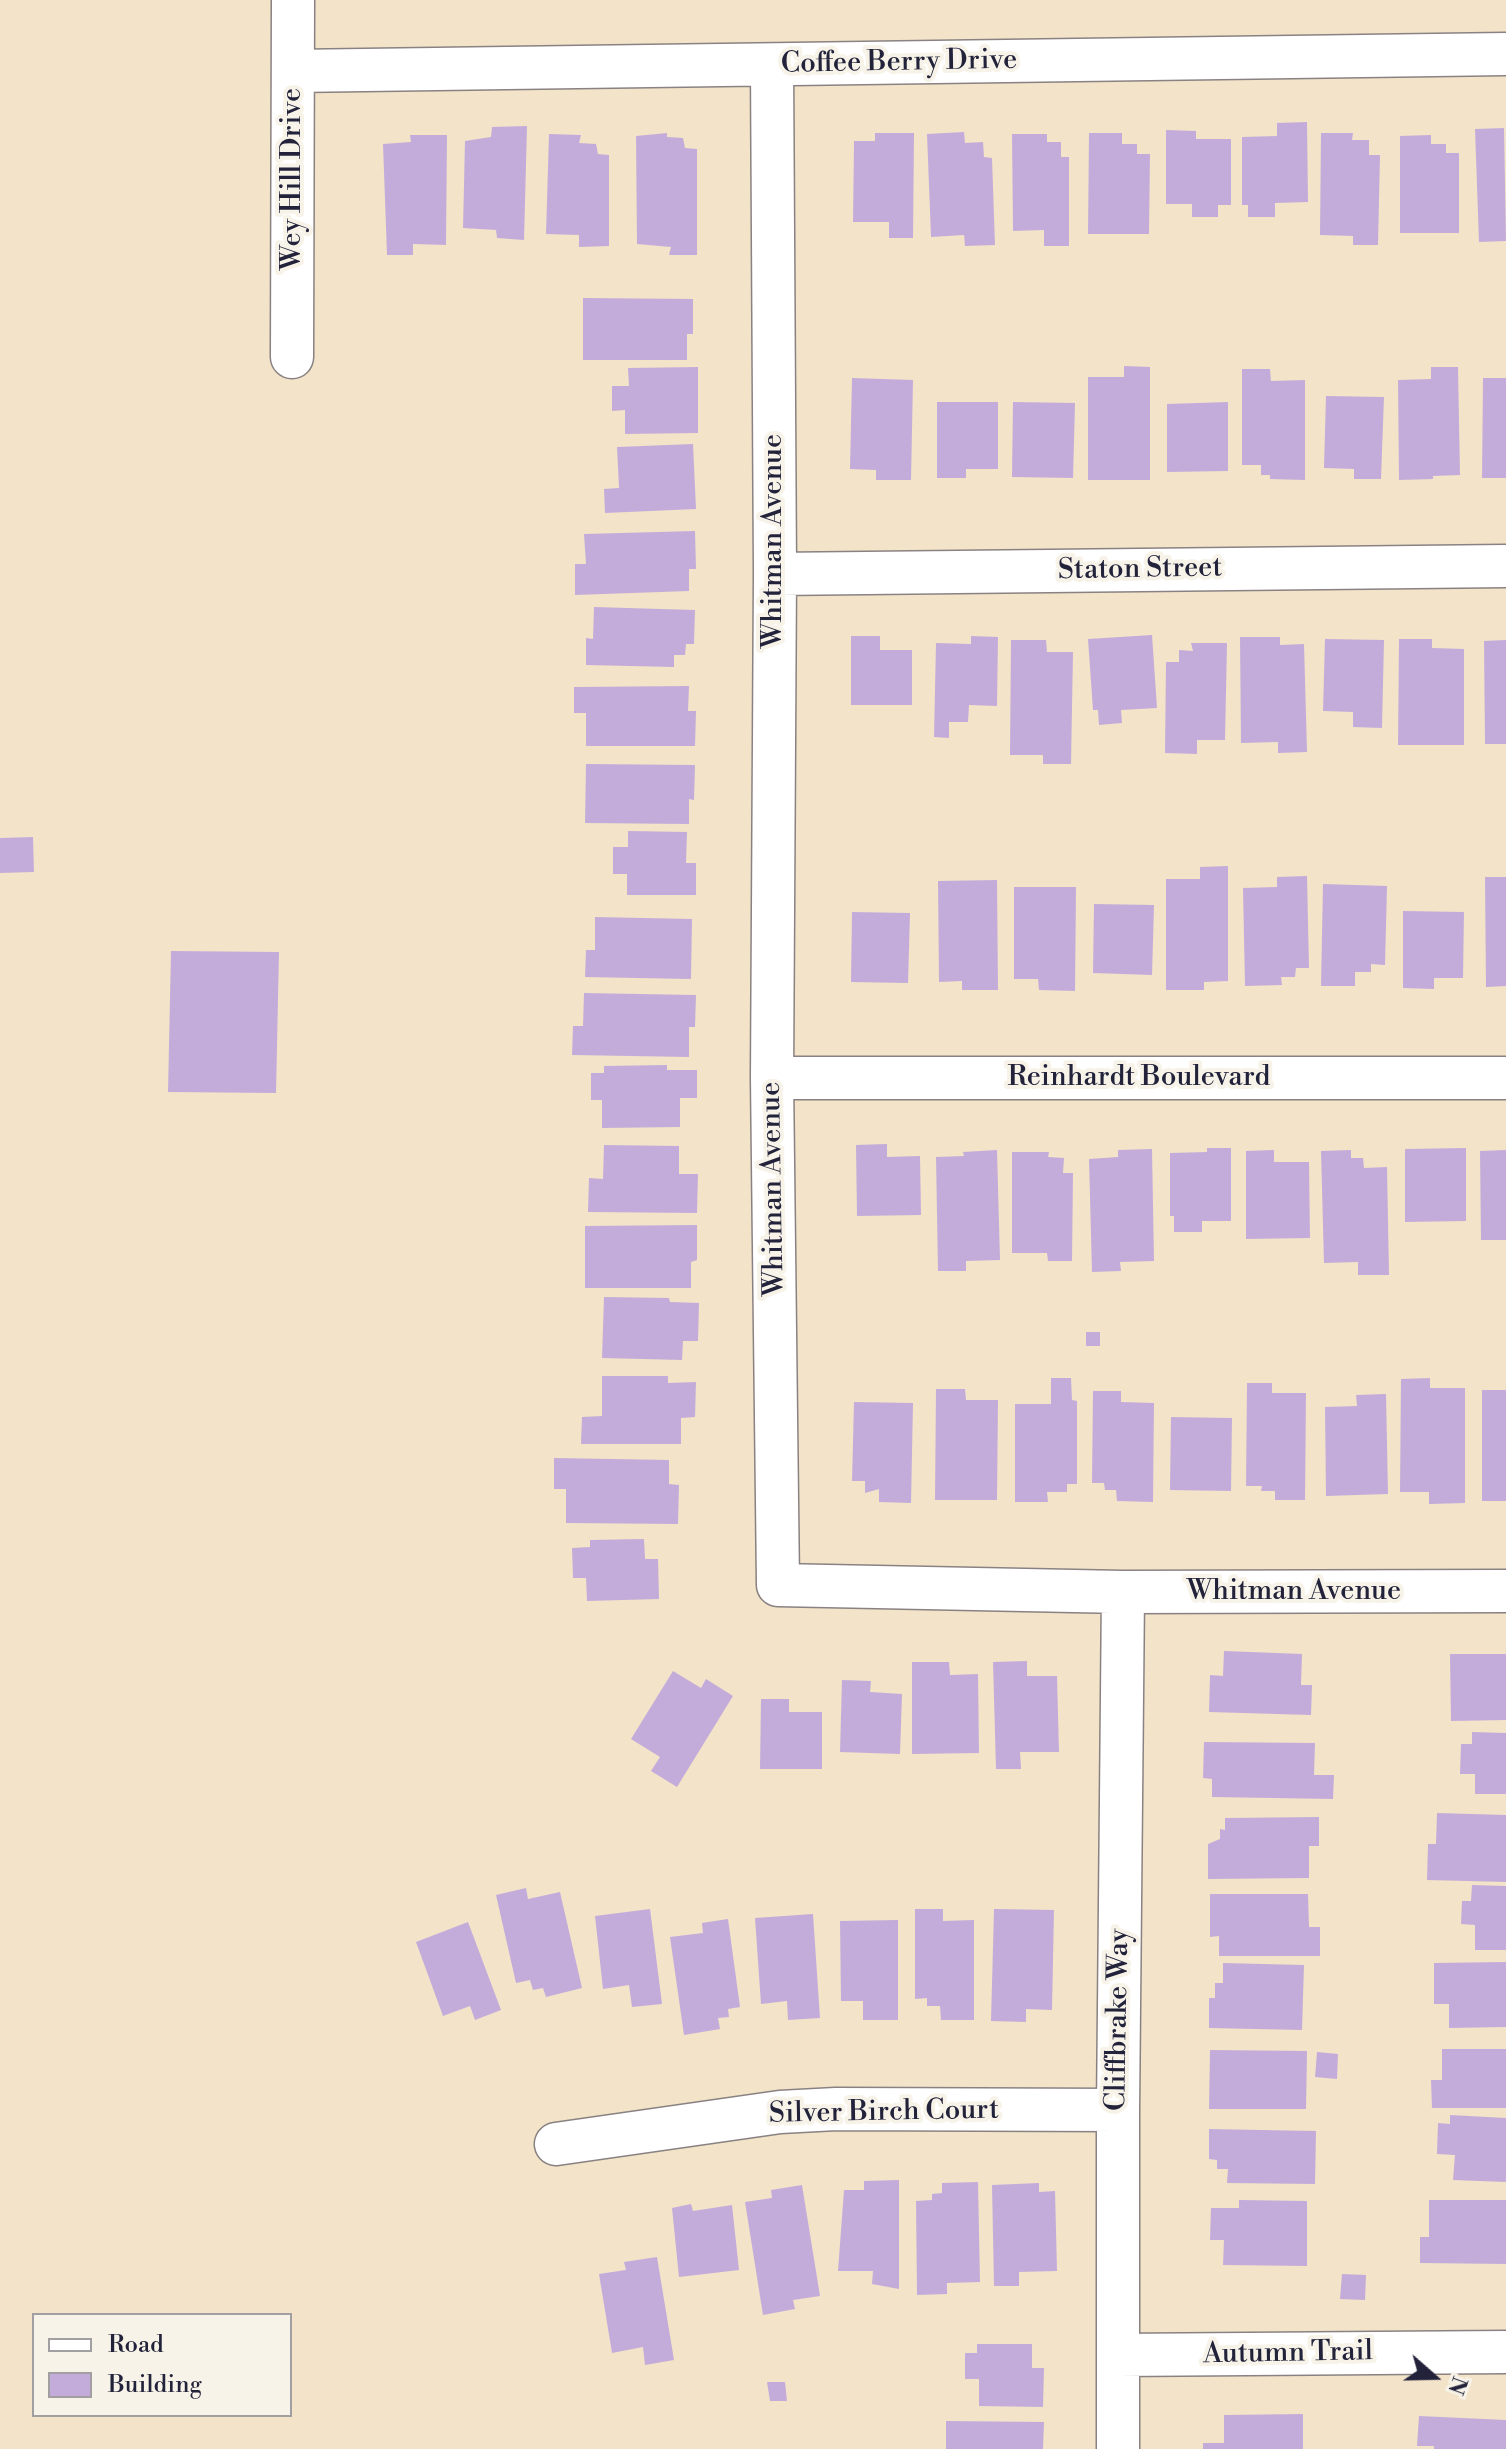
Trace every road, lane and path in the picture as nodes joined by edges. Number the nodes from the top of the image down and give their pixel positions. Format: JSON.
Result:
{"nodes":[{"id":1,"x":293,"y":0,"type":"edge"},
{"id":2,"x":1506,"y":54,"type":"edge"},
{"id":3,"x":772,"y":65,"type":"junction"},
{"id":4,"x":293,"y":71,"type":"junction"},
{"id":5,"x":292,"y":357,"type":"dead end"},
{"id":6,"x":1506,"y":566,"type":"edge"},
{"id":7,"x":775,"y":574,"type":"junction"},
{"id":8,"x":772,"y":1078,"type":"junction"},
{"id":9,"x":1506,"y":1078,"type":"edge"},
{"id":10,"x":1506,"y":1591,"type":"edge"},
{"id":11,"x":1123,"y":1592,"type":"junction"},
{"id":12,"x":1118,"y":2110,"type":"junction"},
{"id":13,"x":556,"y":2144,"type":"dead end"},
{"id":14,"x":1506,"y":2352,"type":"edge"},
{"id":15,"x":1118,"y":2355,"type":"junction"},
{"id":16,"x":1118,"y":2449,"type":"edge"}],
"edges":[{"from":1,"to":4,"type":"street","name":"Wey Hill Drive"},
{"from":2,"to":3,"type":"street","name":"Coffee Berry Drive"},
{"from":3,"to":4,"type":"street","name":"Coffee Berry Drive"},
{"from":3,"to":7,"type":"street","name":"Whitman Avenue"},
{"from":4,"to":5,"type":"street","name":"Wey Hill Drive"},
{"from":6,"to":7,"type":"street","name":"Staton Street"},
{"from":7,"to":8,"type":"street","name":"Whitman Avenue"},
{"from":8,"to":9,"type":"street","name":"Reinhardt Boulevard"},
{"from":8,"to":11,"type":"street","name":"Whitman Avenue"},
{"from":10,"to":11,"type":"street","name":"Whitman Avenue"},
{"from":11,"to":12,"type":"street","name":"Cliffbrake Way"},
{"from":12,"to":13,"type":"street","name":"Silver Birch Court"},
{"from":12,"to":15,"type":"street","name":"Cliffbrake Way"},
{"from":14,"to":15,"type":"street","name":"Autumn Trail"},
{"from":15,"to":16,"type":"street","name":"Cliffbrake Way"}]}
